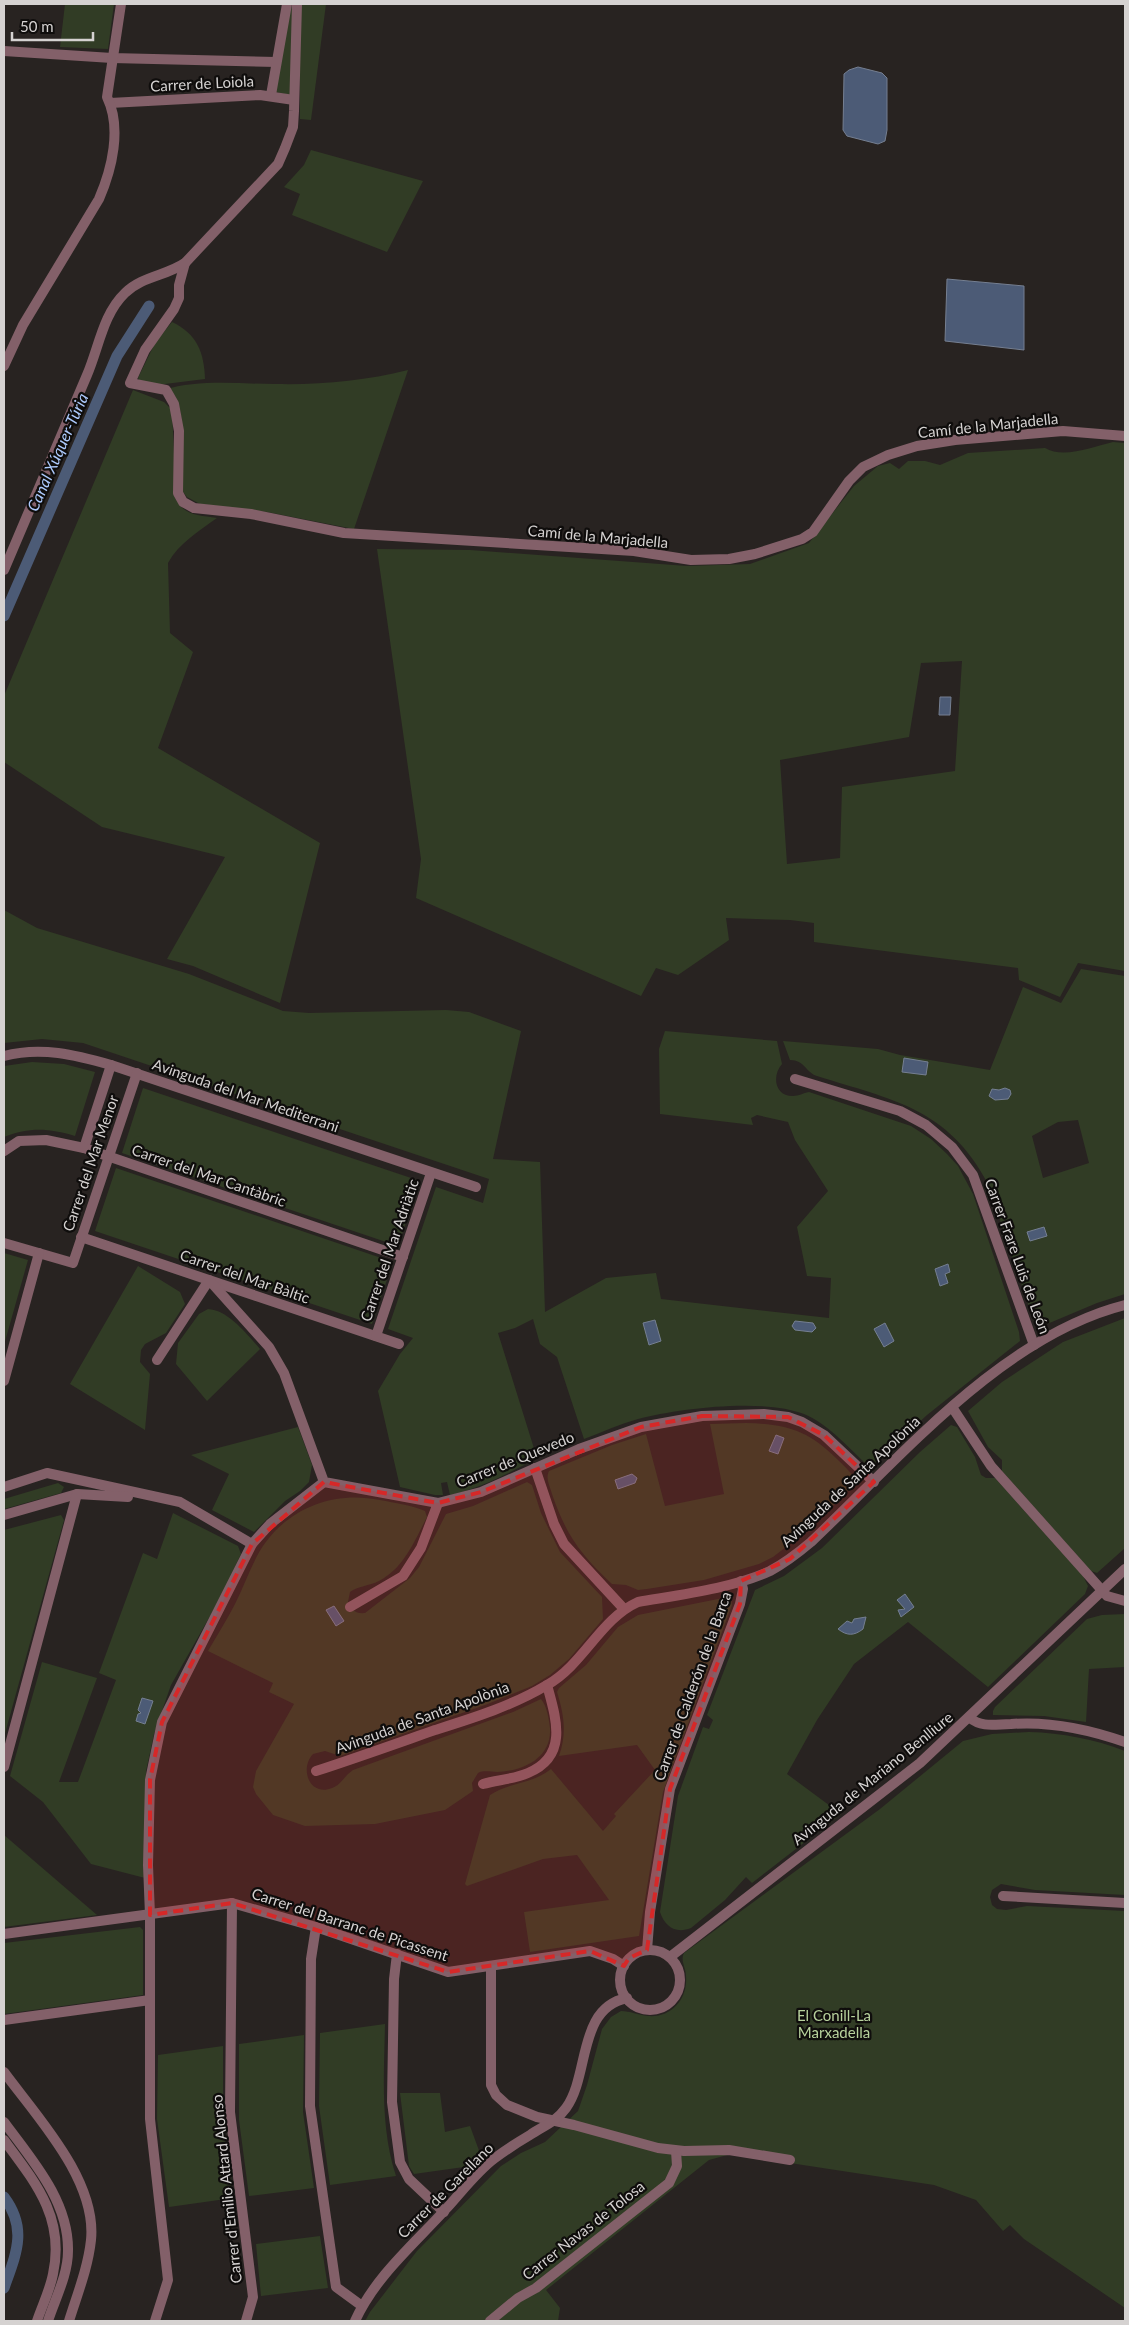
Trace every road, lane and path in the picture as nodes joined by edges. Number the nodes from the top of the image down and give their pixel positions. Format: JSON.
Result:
{"nodes":[{"id":1,"x":121,"y":4,"type":"edge"},
{"id":2,"x":287,"y":4,"type":"edge"},
{"id":3,"x":298,"y":4,"type":"edge"},
{"id":4,"x":4,"y":51,"type":"edge"},
{"id":5,"x":112,"y":58,"type":"junction"},
{"id":6,"x":276,"y":62,"type":"junction"},
{"id":7,"x":270,"y":96,"type":"junction"},
{"id":8,"x":294,"y":100,"type":"junction"},
{"id":9,"x":110,"y":103,"type":"junction"},
{"id":10,"x":186,"y":263,"type":"junction"},
{"id":11,"x":4,"y":366,"type":"edge"},
{"id":12,"x":1125,"y":436,"type":"edge"},
{"id":13,"x":4,"y":570,"type":"edge"},
{"id":14,"x":4,"y":1056,"type":"edge"},
{"id":15,"x":111,"y":1065,"type":"junction"},
{"id":16,"x":137,"y":1073,"type":"junction"},
{"id":17,"x":795,"y":1078,"type":"dead end"},
{"id":18,"x":84,"y":1148,"type":"junction"},
{"id":19,"x":4,"y":1151,"type":"edge"},
{"id":20,"x":108,"y":1157,"type":"junction"},
{"id":21,"x":431,"y":1173,"type":"junction"},
{"id":22,"x":476,"y":1187,"type":"dead end"},
{"id":23,"x":81,"y":1237,"type":"junction"},
{"id":24,"x":4,"y":1243,"type":"edge"},
{"id":25,"x":39,"y":1253,"type":"junction"},
{"id":26,"x":403,"y":1257,"type":"junction"},
{"id":27,"x":209,"y":1280,"type":"junction"},
{"id":28,"x":1125,"y":1305,"type":"edge"},
{"id":29,"x":376,"y":1336,"type":"junction"},
{"id":30,"x":399,"y":1344,"type":"dead end"},
{"id":31,"x":1034,"y":1345,"type":"junction"},
{"id":32,"x":157,"y":1360,"type":"dead end"},
{"id":33,"x":4,"y":1381,"type":"edge"},
{"id":34,"x":952,"y":1407,"type":"junction"},
{"id":35,"x":534,"y":1468,"type":"junction"},
{"id":36,"x":324,"y":1482,"type":"junction"},
{"id":37,"x":874,"y":1482,"type":"junction"},
{"id":38,"x":4,"y":1487,"type":"edge"},
{"id":39,"x":77,"y":1494,"type":"junction"},
{"id":40,"x":156,"y":1498,"type":"junction"},
{"id":41,"x":438,"y":1503,"type":"junction"},
{"id":42,"x":4,"y":1515,"type":"edge"},
{"id":43,"x":252,"y":1544,"type":"junction"},
{"id":44,"x":1125,"y":1569,"type":"edge"},
{"id":45,"x":741,"y":1581,"type":"junction"},
{"id":46,"x":1102,"y":1590,"type":"junction"},
{"id":47,"x":1125,"y":1601,"type":"edge"},
{"id":48,"x":350,"y":1607,"type":"dead end"},
{"id":49,"x":624,"y":1608,"type":"junction"},
{"id":50,"x":548,"y":1685,"type":"junction"},
{"id":51,"x":970,"y":1718,"type":"junction"},
{"id":52,"x":1125,"y":1742,"type":"edge"},
{"id":53,"x":4,"y":1766,"type":"edge"},
{"id":54,"x":316,"y":1771,"type":"dead end"},
{"id":55,"x":482,"y":1784,"type":"dead end"},
{"id":56,"x":1002,"y":1896,"type":"dead end"},
{"id":57,"x":1125,"y":1902,"type":"edge"},
{"id":58,"x":232,"y":1903,"type":"junction"},
{"id":59,"x":150,"y":1915,"type":"junction"},
{"id":60,"x":316,"y":1927,"type":"junction"},
{"id":61,"x":4,"y":1934,"type":"edge"},
{"id":62,"x":647,"y":1950,"type":"junction"},
{"id":63,"x":397,"y":1954,"type":"junction"},
{"id":64,"x":670,"y":1957,"type":"junction"},
{"id":65,"x":491,"y":1966,"type":"junction"},
{"id":66,"x":624,"y":1966,"type":"junction"},
{"id":67,"x":627,"y":1998,"type":"junction"},
{"id":68,"x":150,"y":2000,"type":"junction"},
{"id":69,"x":4,"y":2020,"type":"edge"},
{"id":70,"x":4,"y":2072,"type":"edge"},
{"id":71,"x":555,"y":2121,"type":"junction"},
{"id":72,"x":4,"y":2122,"type":"edge"},
{"id":73,"x":4,"y":2140,"type":"edge"},
{"id":74,"x":676,"y":2151,"type":"junction"},
{"id":75,"x":790,"y":2160,"type":"dead end"},
{"id":76,"x":444,"y":2212,"type":"junction"},
{"id":77,"x":362,"y":2306,"type":"junction"},
{"id":78,"x":37,"y":2321,"type":"edge"},
{"id":79,"x":48,"y":2321,"type":"edge"},
{"id":80,"x":69,"y":2321,"type":"edge"},
{"id":81,"x":155,"y":2321,"type":"edge"},
{"id":82,"x":246,"y":2321,"type":"edge"},
{"id":83,"x":355,"y":2321,"type":"edge"},
{"id":84,"x":490,"y":2321,"type":"edge"}],
"edges":[{"from":1,"to":5,"type":"street"},
{"from":2,"to":6,"type":"street"},
{"from":3,"to":8,"type":"street"},
{"from":4,"to":5,"type":"street"},
{"from":5,"to":6,"type":"street"},
{"from":5,"to":9,"type":"street"},
{"from":6,"to":7,"type":"street"},
{"from":7,"to":8,"type":"street","name":"Carrer de Loiola"},
{"from":7,"to":9,"type":"street","name":"Carrer de Loiola"},
{"from":8,"to":10,"type":"street"},
{"from":9,"to":11,"type":"street"},
{"from":10,"to":12,"type":"street","name":"Camí de la Marjadella"},
{"from":10,"to":13,"type":"street"},
{"from":14,"to":15,"type":"street","name":"Avinguda del Mar Mediterrani"},
{"from":15,"to":16,"type":"street","name":"Avinguda del Mar Mediterrani"},
{"from":15,"to":18,"type":"street","name":"Carrer del Mar Menor"},
{"from":16,"to":20,"type":"street","name":"Carrer del Mar Menor"},
{"from":16,"to":21,"type":"street","name":"Avinguda del Mar Mediterrani"},
{"from":17,"to":31,"type":"street","name":"Carrer Frare Luis de León"},
{"from":18,"to":19,"type":"street","name":"Carrer del Mar Cantàbric"},
{"from":18,"to":20,"type":"street","name":"Carrer del Mar Cantàbric"},
{"from":20,"to":23,"type":"street","name":"Carrer del Mar Menor"},
{"from":20,"to":26,"type":"street","name":"Carrer del Mar Cantàbric"},
{"from":21,"to":22,"type":"street","name":"Avinguda del Mar Mediterrani"},
{"from":21,"to":26,"type":"street","name":"Carrer del Mar Adriàtic"},
{"from":23,"to":25,"type":"street","name":"Carrer del Mar Menor"},
{"from":23,"to":27,"type":"street","name":"Carrer del Mar Bàltic"},
{"from":24,"to":25,"type":"street"},
{"from":25,"to":33,"type":"street"},
{"from":26,"to":29,"type":"street","name":"Carrer del Mar Adriàtic"},
{"from":27,"to":29,"type":"street","name":"Carrer del Mar Bàltic"},
{"from":27,"to":32,"type":"street"},
{"from":27,"to":36,"type":"street"},
{"from":28,"to":31,"type":"street","name":"Avinguda de Santa Apolònia"},
{"from":29,"to":30,"type":"street","name":"Carrer del Mar Bàltic"},
{"from":31,"to":34,"type":"street","name":"Avinguda de Santa Apolònia"},
{"from":34,"to":37,"type":"street","name":"Avinguda de Santa Apolònia"},
{"from":34,"to":46,"type":"street"},
{"from":35,"to":37,"type":"street","name":"Carrer de Quevedo"},
{"from":35,"to":41,"type":"street","name":"Carrer de Quevedo"},
{"from":35,"to":49,"type":"street"},
{"from":36,"to":41,"type":"street","name":"Carrer de Quevedo"},
{"from":36,"to":43,"type":"street"},
{"from":37,"to":45,"type":"street","name":"Avinguda de Santa Apolònia"},
{"from":38,"to":40,"type":"street"},
{"from":39,"to":40,"type":"street"},
{"from":39,"to":42,"type":"street"},
{"from":39,"to":53,"type":"street"},
{"from":40,"to":43,"type":"street"},
{"from":41,"to":48,"type":"street"},
{"from":43,"to":59,"type":"street"},
{"from":44,"to":46,"type":"street","name":"Avinguda de Mariano Benlliure"},
{"from":45,"to":49,"type":"street","name":"Avinguda de Santa Apolònia"},
{"from":45,"to":62,"type":"street","name":"Carrer de Calderón de la Barca"},
{"from":46,"to":47,"type":"street"},
{"from":46,"to":51,"type":"street","name":"Avinguda de Mariano Benlliure"},
{"from":49,"to":50,"type":"street","name":"Avinguda de Santa Apolònia"},
{"from":50,"to":54,"type":"street","name":"Avinguda de Santa Apolònia"},
{"from":50,"to":55,"type":"street"},
{"from":51,"to":52,"type":"street"},
{"from":51,"to":64,"type":"street","name":"Avinguda de Mariano Benlliure"},
{"from":56,"to":57,"type":"street"},
{"from":58,"to":59,"type":"street","name":"Carrer del Barranc de Picassent"},
{"from":58,"to":60,"type":"street","name":"Carrer del Barranc de Picassent"},
{"from":58,"to":82,"type":"street","name":"Carrer d'Emilio Attard Alonso"},
{"from":59,"to":61,"type":"street","name":"Carrer del Barranc de Picassent"},
{"from":59,"to":68,"type":"street"},
{"from":60,"to":63,"type":"street","name":"Carrer del Barranc de Picassent"},
{"from":60,"to":77,"type":"street"},
{"from":62,"to":64,"type":"street"},
{"from":62,"to":66,"type":"street"},
{"from":63,"to":65,"type":"street","name":"Carrer del Barranc de Picassent"},
{"from":63,"to":76,"type":"street"},
{"from":64,"to":67,"type":"street"},
{"from":65,"to":66,"type":"street","name":"Carrer del Barranc de Picassent"},
{"from":65,"to":71,"type":"street"},
{"from":66,"to":67,"type":"street"},
{"from":67,"to":71,"type":"street","name":"Carrer de Garellano"},
{"from":68,"to":69,"type":"street"},
{"from":68,"to":81,"type":"street"},
{"from":70,"to":80,"type":"street"},
{"from":71,"to":74,"type":"street"},
{"from":71,"to":76,"type":"street","name":"Carrer de Garellano"},
{"from":72,"to":79,"type":"street"},
{"from":73,"to":78,"type":"street"},
{"from":74,"to":75,"type":"street"},
{"from":74,"to":84,"type":"street","name":"Carrer Navas de Tolosa"},
{"from":76,"to":77,"type":"street","name":"Carrer de Garellano"},
{"from":77,"to":83,"type":"street","name":"Carrer de Garellano"}]}
